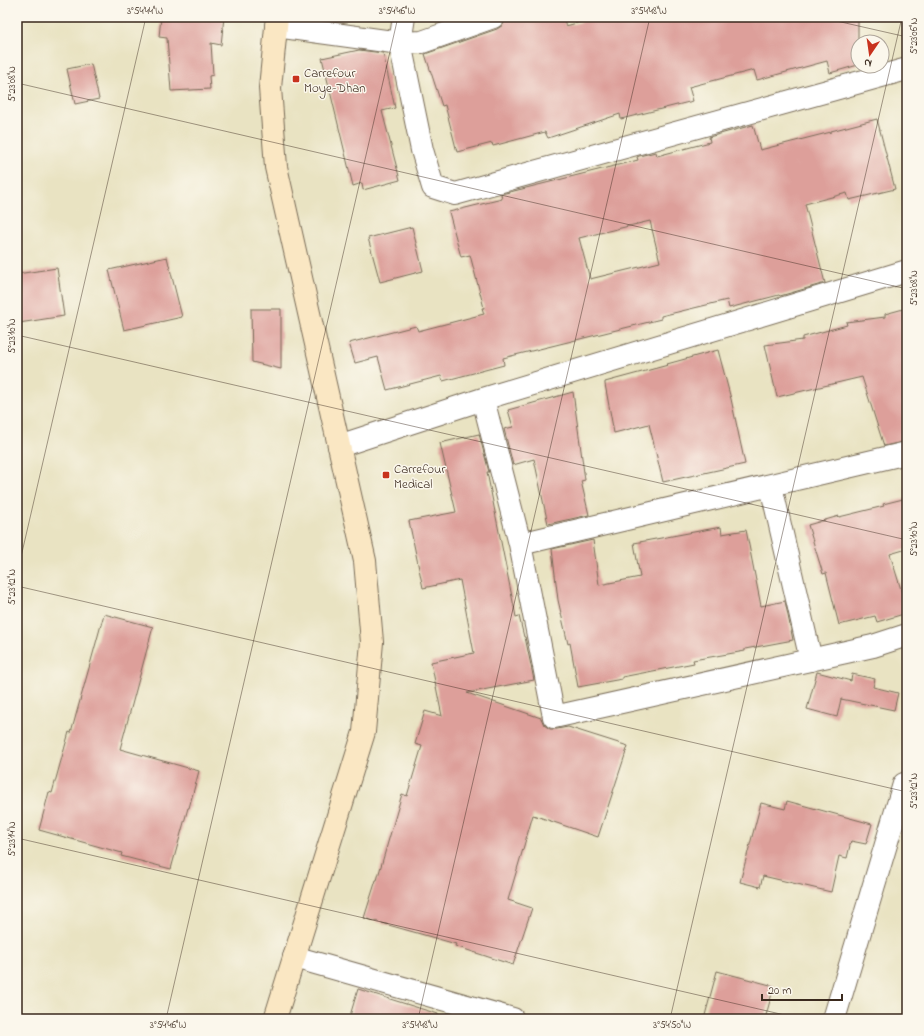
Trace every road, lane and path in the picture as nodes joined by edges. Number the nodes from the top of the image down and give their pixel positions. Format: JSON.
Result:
{"nodes":[{"id":1,"x":404,"y":17,"type":"edge"},
{"id":2,"x":493,"y":17,"type":"edge"},
{"id":3,"x":276,"y":21,"type":"edge"},
{"id":4,"x":400,"y":43,"type":"junction"},
{"id":5,"x":907,"y":69,"type":"edge"},
{"id":6,"x":907,"y":272,"type":"edge"},
{"id":7,"x":483,"y":399,"type":"junction"},
{"id":8,"x":339,"y":446,"type":"junction"},
{"id":9,"x":907,"y":453,"type":"edge"},
{"id":10,"x":771,"y":486,"type":"junction"},
{"id":11,"x":520,"y":544,"type":"junction"},
{"id":12,"x":907,"y":635,"type":"edge"},
{"id":13,"x":811,"y":660,"type":"junction"},
{"id":14,"x":904,"y":784,"type":"dead end"},
{"id":15,"x":294,"y":957,"type":"junction"},
{"id":16,"x":275,"y":1019,"type":"edge"},
{"id":17,"x":513,"y":1019,"type":"edge"},
{"id":18,"x":834,"y":1019,"type":"edge"}],
"edges":[{"from":1,"to":4,"type":"street"},
{"from":2,"to":4,"type":"street"},
{"from":3,"to":4,"type":"street"},
{"from":3,"to":8,"type":"street"},
{"from":4,"to":5,"type":"street"},
{"from":6,"to":7,"type":"street"},
{"from":7,"to":8,"type":"street"},
{"from":7,"to":11,"type":"street"},
{"from":8,"to":15,"type":"street"},
{"from":9,"to":10,"type":"street"},
{"from":10,"to":11,"type":"street"},
{"from":10,"to":13,"type":"street"},
{"from":11,"to":13,"type":"street"},
{"from":12,"to":13,"type":"street"},
{"from":14,"to":18,"type":"street"},
{"from":15,"to":16,"type":"street"},
{"from":15,"to":17,"type":"street"}]}
